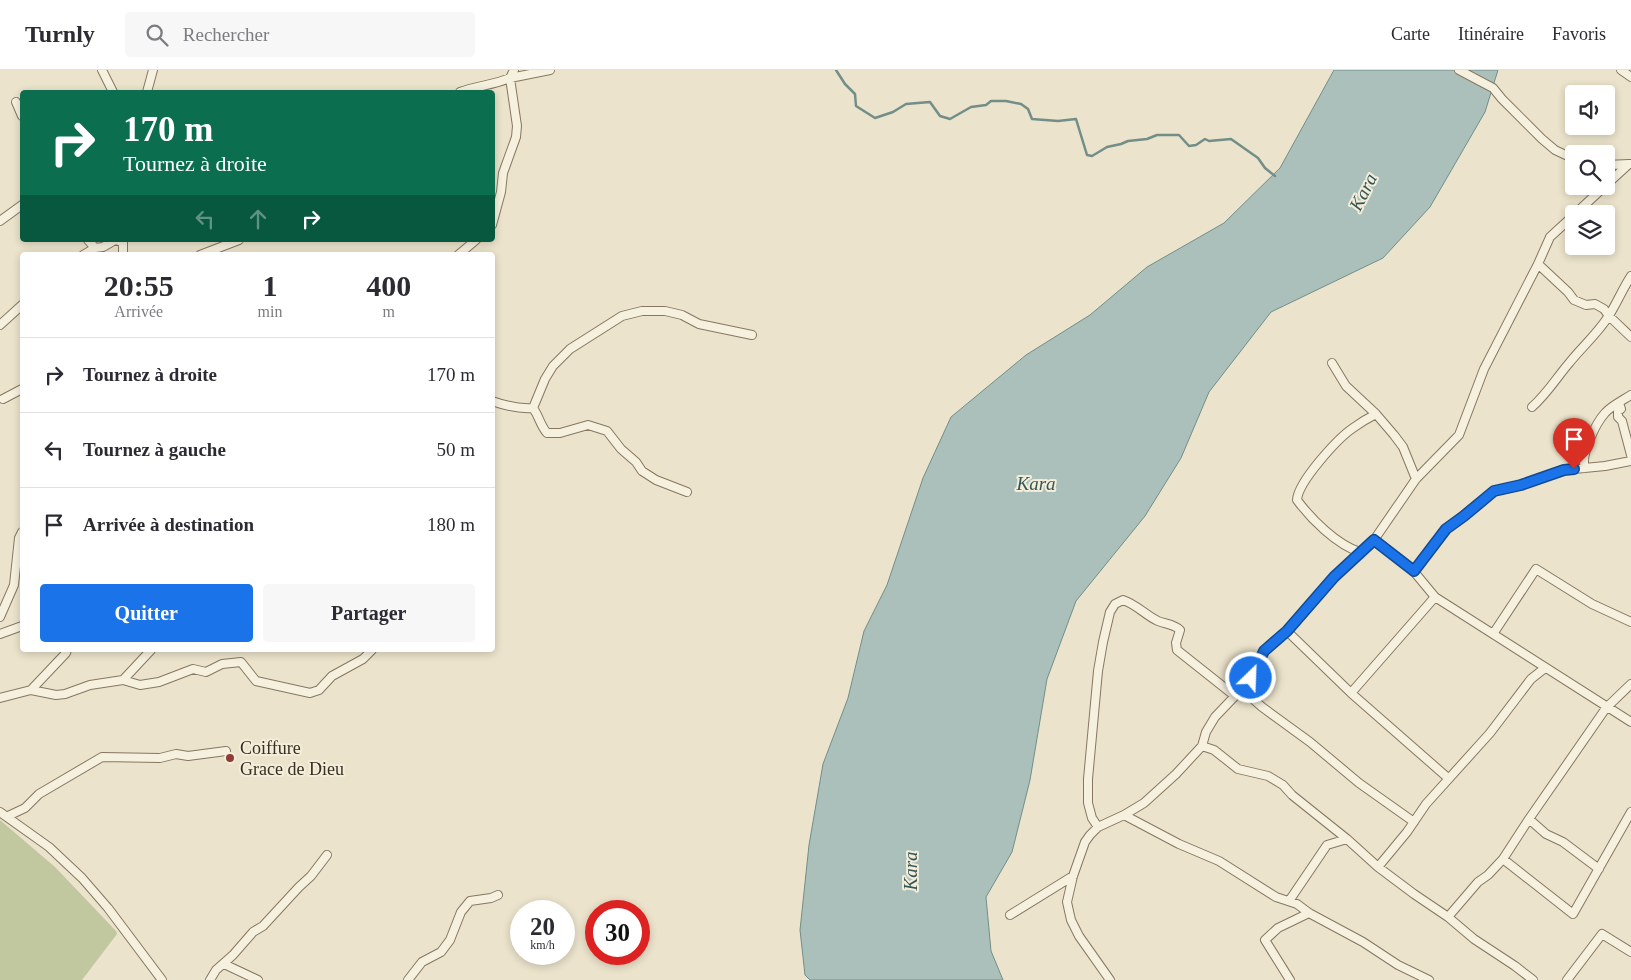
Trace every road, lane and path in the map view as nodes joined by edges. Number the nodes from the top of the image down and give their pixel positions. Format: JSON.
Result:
{"nodes":[{"id":1,"x":102,"y":70,"type":"edge"},
{"id":2,"x":153,"y":70,"type":"edge"},
{"id":3,"x":514,"y":70,"type":"edge"},
{"id":4,"x":550,"y":70,"type":"edge"},
{"id":5,"x":1459,"y":70,"type":"edge"},
{"id":6,"x":1621,"y":70,"type":"edge"},
{"id":7,"x":1631,"y":77,"type":"edge"},
{"id":8,"x":510,"y":78,"type":"junction"},
{"id":9,"x":112,"y":90,"type":"edge"},
{"id":10,"x":148,"y":90,"type":"edge"},
{"id":11,"x":467,"y":90,"type":"edge"},
{"id":12,"x":16,"y":102,"type":"dead end"},
{"id":13,"x":20,"y":111,"type":"edge"},
{"id":14,"x":1565,"y":155,"type":"edge"},
{"id":15,"x":1615,"y":164,"type":"edge"},
{"id":16,"x":1630,"y":164,"type":"edge"},
{"id":17,"x":1615,"y":178,"type":"edge"},
{"id":18,"x":1596,"y":195,"type":"edge"},
{"id":19,"x":1584,"y":205,"type":"edge"},
{"id":20,"x":20,"y":206,"type":"edge"},
{"id":21,"x":495,"y":215,"type":"edge"},
{"id":22,"x":0,"y":221,"type":"edge"},
{"id":23,"x":1565,"y":223,"type":"edge"},
{"id":24,"x":90,"y":242,"type":"edge"},
{"id":25,"x":112,"y":242,"type":"edge"},
{"id":26,"x":234,"y":242,"type":"edge"},
{"id":27,"x":474,"y":242,"type":"edge"},
{"id":28,"x":95,"y":248,"type":"junction"},
{"id":29,"x":88,"y":252,"type":"edge"},
{"id":30,"x":208,"y":252,"type":"edge"},
{"id":31,"x":462,"y":252,"type":"edge"},
{"id":32,"x":1538,"y":264,"type":"junction"},
{"id":33,"x":1631,"y":276,"type":"edge"},
{"id":34,"x":20,"y":307,"type":"edge"},
{"id":35,"x":1608,"y":316,"type":"junction"},
{"id":36,"x":0,"y":325,"type":"edge"},
{"id":37,"x":752,"y":335,"type":"dead end"},
{"id":38,"x":1631,"y":337,"type":"edge"},
{"id":39,"x":1332,"y":363,"type":"dead end"},
{"id":40,"x":20,"y":390,"type":"edge"},
{"id":41,"x":1631,"y":394,"type":"edge"},
{"id":42,"x":3,"y":399,"type":"dead end"},
{"id":43,"x":495,"y":402,"type":"edge"},
{"id":44,"x":1620,"y":402,"type":"junction"},
{"id":45,"x":1532,"y":407,"type":"dead end"},
{"id":46,"x":533,"y":408,"type":"junction"},
{"id":47,"x":1376,"y":414,"type":"junction"},
{"id":48,"x":1631,"y":455,"type":"edge"},
{"id":49,"x":1631,"y":461,"type":"edge"},
{"id":50,"x":1585,"y":468,"type":"junction"},
{"id":51,"x":1416,"y":478,"type":"junction"},
{"id":52,"x":687,"y":492,"type":"dead end"},
{"id":53,"x":20,"y":536,"type":"edge"},
{"id":54,"x":1374,"y":540,"type":"junction"},
{"id":55,"x":1360,"y":552,"type":"junction"},
{"id":56,"x":1414,"y":571,"type":"junction"},
{"id":57,"x":1435,"y":596,"type":"junction"},
{"id":58,"x":0,"y":617,"type":"edge"},
{"id":59,"x":1631,"y":622,"type":"edge"},
{"id":60,"x":20,"y":627,"type":"edge"},
{"id":61,"x":1287,"y":631,"type":"junction"},
{"id":62,"x":0,"y":634,"type":"edge"},
{"id":63,"x":1493,"y":634,"type":"junction"},
{"id":64,"x":66,"y":652,"type":"edge"},
{"id":65,"x":149,"y":652,"type":"edge"},
{"id":66,"x":370,"y":652,"type":"edge"},
{"id":67,"x":1545,"y":668,"type":"junction"},
{"id":68,"x":123,"y":680,"type":"junction"},
{"id":69,"x":1631,"y":684,"type":"edge"},
{"id":70,"x":31,"y":690,"type":"junction"},
{"id":71,"x":1243,"y":690,"type":"junction"},
{"id":72,"x":1351,"y":693,"type":"junction"},
{"id":73,"x":1235,"y":696,"type":"junction"},
{"id":74,"x":0,"y":698,"type":"edge"},
{"id":75,"x":1606,"y":708,"type":"junction"},
{"id":76,"x":1631,"y":722,"type":"edge"},
{"id":77,"x":1202,"y":746,"type":"junction"},
{"id":78,"x":226,"y":751,"type":"dead end"},
{"id":79,"x":1448,"y":778,"type":"junction"},
{"id":80,"x":0,"y":812,"type":"edge"},
{"id":81,"x":1631,"y":812,"type":"edge"},
{"id":82,"x":1124,"y":815,"type":"junction"},
{"id":83,"x":8,"y":816,"type":"junction"},
{"id":84,"x":1529,"y":819,"type":"junction"},
{"id":85,"x":1414,"y":822,"type":"junction"},
{"id":86,"x":1098,"y":827,"type":"junction"},
{"id":87,"x":1347,"y":839,"type":"junction"},
{"id":88,"x":327,"y":855,"type":"dead end"},
{"id":89,"x":1503,"y":859,"type":"junction"},
{"id":90,"x":1378,"y":867,"type":"junction"},
{"id":91,"x":1599,"y":869,"type":"junction"},
{"id":92,"x":1073,"y":876,"type":"junction"},
{"id":93,"x":498,"y":894,"type":"dead end"},
{"id":94,"x":1289,"y":901,"type":"junction"},
{"id":95,"x":1309,"y":913,"type":"junction"},
{"id":96,"x":1010,"y":915,"type":"dead end"},
{"id":97,"x":1448,"y":917,"type":"junction"},
{"id":98,"x":1631,"y":952,"type":"edge"},
{"id":99,"x":224,"y":964,"type":"junction"},
{"id":100,"x":162,"y":980,"type":"edge"},
{"id":101,"x":210,"y":980,"type":"edge"},
{"id":102,"x":258,"y":980,"type":"edge"},
{"id":103,"x":408,"y":980,"type":"edge"},
{"id":104,"x":1110,"y":980,"type":"edge"},
{"id":105,"x":1290,"y":980,"type":"edge"},
{"id":106,"x":1429,"y":980,"type":"edge"},
{"id":107,"x":1533,"y":980,"type":"edge"},
{"id":108,"x":1567,"y":980,"type":"edge"}],
"edges":[{"from":1,"to":9,"type":"street"},
{"from":2,"to":10,"type":"street"},
{"from":3,"to":8,"type":"street"},
{"from":4,"to":8,"type":"street"},
{"from":5,"to":14,"type":"street"},
{"from":6,"to":7,"type":"street"},
{"from":8,"to":11,"type":"street"},
{"from":8,"to":21,"type":"street"},
{"from":12,"to":13,"type":"street"},
{"from":15,"to":16,"type":"street"},
{"from":16,"to":17,"type":"street"},
{"from":18,"to":19,"type":"street"},
{"from":20,"to":22,"type":"street"},
{"from":23,"to":32,"type":"street"},
{"from":24,"to":28,"type":"street"},
{"from":25,"to":28,"type":"street"},
{"from":26,"to":30,"type":"street"},
{"from":27,"to":31,"type":"street"},
{"from":28,"to":29,"type":"street"},
{"from":32,"to":35,"type":"street"},
{"from":32,"to":51,"type":"street"},
{"from":33,"to":35,"type":"street"},
{"from":34,"to":36,"type":"street"},
{"from":35,"to":38,"type":"street"},
{"from":35,"to":45,"type":"street"},
{"from":37,"to":46,"type":"street"},
{"from":39,"to":47,"type":"street"},
{"from":40,"to":42,"type":"street"},
{"from":41,"to":44,"type":"street"},
{"from":43,"to":46,"type":"street"},
{"from":44,"to":48,"type":"street"},
{"from":44,"to":50,"type":"street"},
{"from":46,"to":52,"type":"street"},
{"from":47,"to":51,"type":"street"},
{"from":47,"to":55,"type":"street"},
{"from":49,"to":50,"type":"street"},
{"from":50,"to":56,"type":"street"},
{"from":51,"to":54,"type":"street"},
{"from":53,"to":58,"type":"street"},
{"from":54,"to":55,"type":"street"},
{"from":54,"to":56,"type":"street"},
{"from":55,"to":61,"type":"street"},
{"from":56,"to":57,"type":"street"},
{"from":57,"to":63,"type":"street"},
{"from":57,"to":72,"type":"street"},
{"from":59,"to":63,"type":"street"},
{"from":60,"to":62,"type":"street"},
{"from":61,"to":71,"type":"street"},
{"from":61,"to":72,"type":"street"},
{"from":63,"to":67,"type":"street"},
{"from":64,"to":70,"type":"street"},
{"from":65,"to":68,"type":"street"},
{"from":66,"to":68,"type":"street"},
{"from":67,"to":75,"type":"street"},
{"from":67,"to":79,"type":"street"},
{"from":68,"to":70,"type":"street"},
{"from":69,"to":75,"type":"street"},
{"from":70,"to":74,"type":"street"},
{"from":71,"to":73,"type":"street"},
{"from":71,"to":85,"type":"street"},
{"from":72,"to":79,"type":"street"},
{"from":73,"to":77,"type":"street"},
{"from":73,"to":86,"type":"street"},
{"from":75,"to":76,"type":"street"},
{"from":75,"to":84,"type":"street"},
{"from":77,"to":82,"type":"street"},
{"from":77,"to":87,"type":"street"},
{"from":78,"to":83,"type":"street"},
{"from":79,"to":85,"type":"street"},
{"from":80,"to":83,"type":"street"},
{"from":81,"to":91,"type":"street"},
{"from":82,"to":86,"type":"street"},
{"from":82,"to":94,"type":"street"},
{"from":83,"to":100,"type":"street"},
{"from":84,"to":89,"type":"street"},
{"from":84,"to":91,"type":"street"},
{"from":85,"to":90,"type":"street"},
{"from":86,"to":92,"type":"street"},
{"from":87,"to":90,"type":"street"},
{"from":87,"to":94,"type":"street"},
{"from":88,"to":99,"type":"street"},
{"from":89,"to":91,"type":"street"},
{"from":89,"to":97,"type":"street"},
{"from":90,"to":97,"type":"street"},
{"from":92,"to":96,"type":"street"},
{"from":92,"to":104,"type":"street"},
{"from":93,"to":103,"type":"street"},
{"from":94,"to":95,"type":"street"},
{"from":95,"to":105,"type":"street"},
{"from":95,"to":106,"type":"street"},
{"from":97,"to":107,"type":"street"},
{"from":98,"to":108,"type":"street"},
{"from":99,"to":101,"type":"street"},
{"from":99,"to":102,"type":"street"}]}
